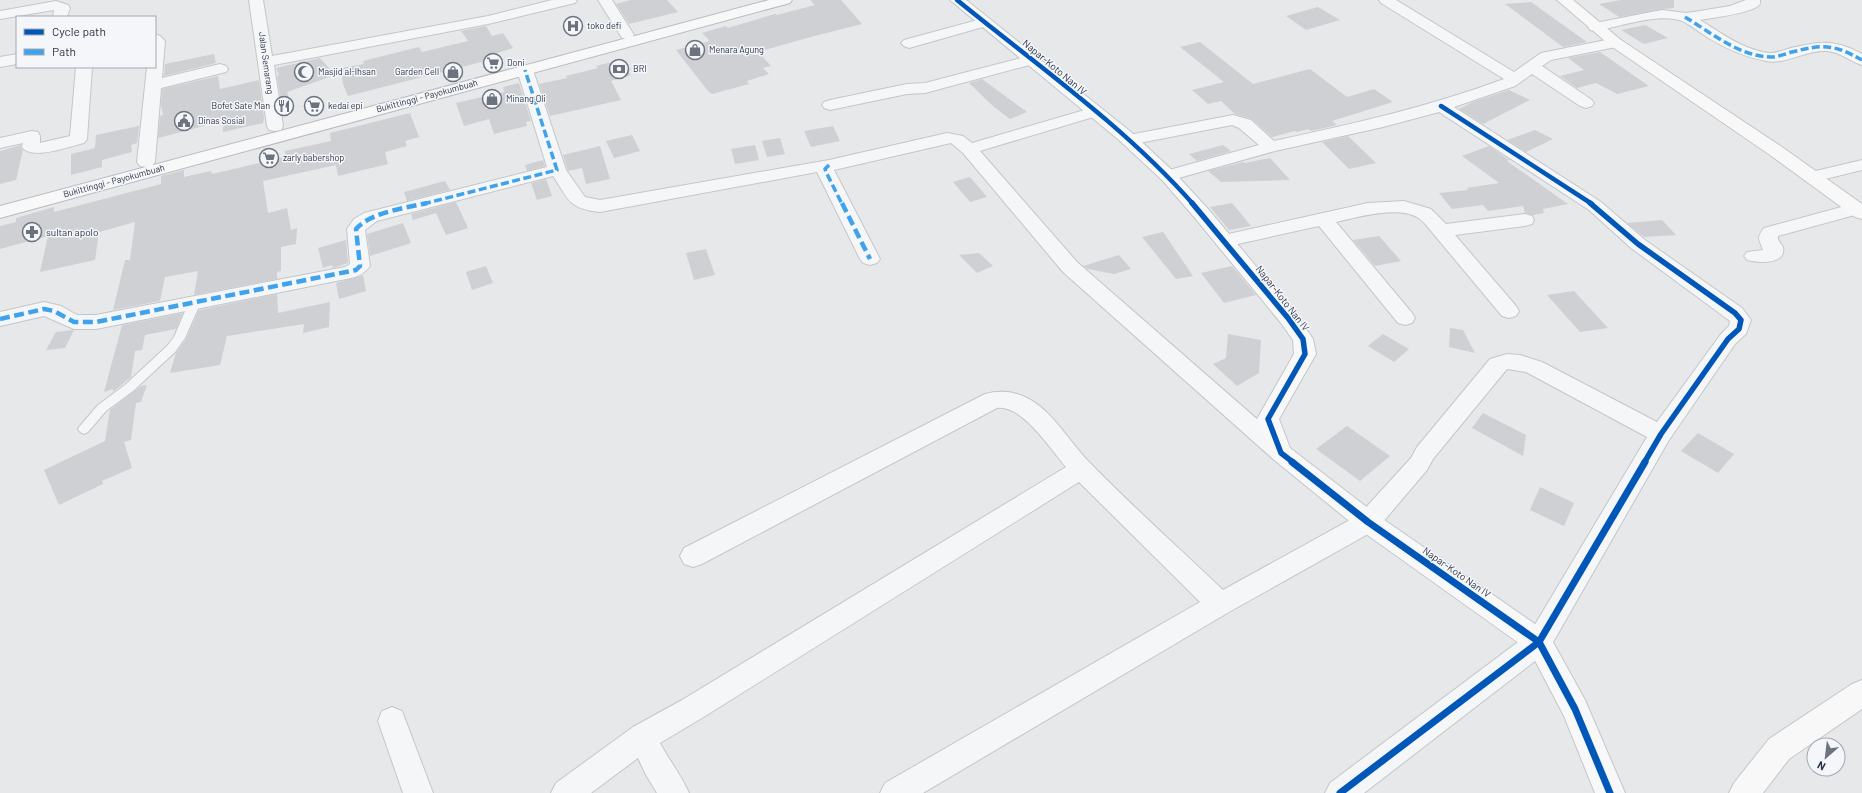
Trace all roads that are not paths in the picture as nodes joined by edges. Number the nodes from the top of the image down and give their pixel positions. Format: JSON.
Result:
{"nodes":[{"id":1,"x":256,"y":0,"type":"edge"},
{"id":2,"x":570,"y":0,"type":"edge"},
{"id":3,"x":604,"y":0,"type":"edge"},
{"id":4,"x":756,"y":0,"type":"edge"},
{"id":5,"x":785,"y":0,"type":"edge"},
{"id":6,"x":957,"y":0,"type":"edge"},
{"id":7,"x":1386,"y":0,"type":"edge"},
{"id":8,"x":1564,"y":0,"type":"edge"},
{"id":9,"x":1753,"y":0,"type":"edge"},
{"id":10,"x":0,"y":15,"type":"edge"},
{"id":11,"x":60,"y":16,"type":"edge"},
{"id":12,"x":1685,"y":17,"type":"junction"},
{"id":13,"x":985,"y":22,"type":"junction"},
{"id":14,"x":1595,"y":27,"type":"junction"},
{"id":15,"x":626,"y":35,"type":"junction"},
{"id":16,"x":156,"y":40,"type":"edge"},
{"id":17,"x":909,"y":43,"type":"dead end"},
{"id":18,"x":1616,"y":43,"type":"junction"},
{"id":19,"x":156,"y":56,"type":"edge"},
{"id":20,"x":16,"y":59,"type":"edge"},
{"id":21,"x":1032,"y":60,"type":"junction"},
{"id":22,"x":1862,"y":60,"type":"edge"},
{"id":23,"x":0,"y":62,"type":"edge"},
{"id":24,"x":266,"y":62,"type":"junction"},
{"id":25,"x":1531,"y":66,"type":"junction"},
{"id":26,"x":84,"y":68,"type":"edge"},
{"id":27,"x":155,"y":68,"type":"edge"},
{"id":28,"x":220,"y":69,"type":"dead end"},
{"id":29,"x":525,"y":70,"type":"junction"},
{"id":30,"x":1514,"y":79,"type":"junction"},
{"id":31,"x":154,"y":85,"type":"junction"},
{"id":32,"x":1586,"y":103,"type":"dead end"},
{"id":33,"x":830,"y":105,"type":"dead end"},
{"id":34,"x":1441,"y":106,"type":"junction"},
{"id":35,"x":1094,"y":112,"type":"junction"},
{"id":36,"x":275,"y":126,"type":"junction"},
{"id":37,"x":1129,"y":140,"type":"junction"},
{"id":38,"x":0,"y":143,"type":"edge"},
{"id":39,"x":1271,"y":147,"type":"junction"},
{"id":40,"x":969,"y":149,"type":"junction"},
{"id":41,"x":146,"y":162,"type":"junction"},
{"id":42,"x":1862,"y":165,"type":"edge"},
{"id":43,"x":829,"y":166,"type":"junction"},
{"id":44,"x":557,"y":170,"type":"junction"},
{"id":45,"x":1168,"y":176,"type":"junction"},
{"id":46,"x":1813,"y":177,"type":"junction"},
{"id":47,"x":0,"y":200,"type":"edge"},
{"id":48,"x":1859,"y":211,"type":"edge"},
{"id":49,"x":0,"y":212,"type":"edge"},
{"id":50,"x":1324,"y":220,"type":"junction"},
{"id":51,"x":1525,"y":220,"type":"dead end"},
{"id":52,"x":1441,"y":231,"type":"junction"},
{"id":53,"x":1224,"y":241,"type":"junction"},
{"id":54,"x":1754,"y":256,"type":"dead end"},
{"id":55,"x":870,"y":259,"type":"dead end"},
{"id":56,"x":195,"y":302,"type":"junction"},
{"id":57,"x":1509,"y":311,"type":"dead end"},
{"id":58,"x":1406,"y":318,"type":"dead end"},
{"id":59,"x":0,"y":319,"type":"edge"},
{"id":60,"x":84,"y":429,"type":"dead end"},
{"id":61,"x":1661,"y":434,"type":"junction"},
{"id":62,"x":1281,"y":453,"type":"junction"},
{"id":63,"x":1081,"y":469,"type":"junction"},
{"id":64,"x":1368,"y":522,"type":"junction"},
{"id":65,"x":693,"y":556,"type":"dead end"},
{"id":66,"x":1220,"y":604,"type":"junction"},
{"id":67,"x":1539,"y":642,"type":"junction"},
{"id":68,"x":1862,"y":693,"type":"edge"},
{"id":69,"x":392,"y":721,"type":"dead end"},
{"id":70,"x":643,"y":736,"type":"junction"},
{"id":71,"x":905,"y":791,"type":"edge"},
{"id":72,"x":418,"y":793,"type":"edge"},
{"id":73,"x":566,"y":793,"type":"edge"},
{"id":74,"x":674,"y":793,"type":"edge"},
{"id":75,"x":1340,"y":793,"type":"edge"},
{"id":76,"x":1610,"y":793,"type":"edge"},
{"id":77,"x":1744,"y":793,"type":"edge"}],
"edges":[{"from":1,"to":24,"type":"street","name":"Jalan Semarang"},
{"from":2,"to":24,"type":"street"},
{"from":3,"to":15,"type":"street"},
{"from":4,"to":15,"type":"main road","name":"Bukittinggi - Payokumbuah"},
{"from":5,"to":29,"type":"main road","name":"Bukittinggi - Payokumbuah"},
{"from":6,"to":13,"type":"main road","name":"Napar-Koto Nan IV"},
{"from":7,"to":30,"type":"street"},
{"from":8,"to":14,"type":"main road"},
{"from":9,"to":12,"type":"street"},
{"from":10,"to":11,"type":"street"},
{"from":12,"to":14,"type":"street"},
{"from":12,"to":22,"type":"street"},
{"from":13,"to":17,"type":"street"},
{"from":13,"to":21,"type":"main road","name":"Napar-Koto Nan IV"},
{"from":14,"to":18,"type":"main road"},
{"from":15,"to":36,"type":"main road","name":"Bukittinggi - Payokumbuah"},
{"from":16,"to":19,"type":"street"},
{"from":18,"to":25,"type":"street"},
{"from":18,"to":46,"type":"main road"},
{"from":20,"to":23,"type":"street"},
{"from":21,"to":33,"type":"street"},
{"from":21,"to":35,"type":"main road","name":"Napar-Koto Nan IV"},
{"from":24,"to":36,"type":"street","name":"Jalan Semarang"},
{"from":25,"to":30,"type":"street"},
{"from":25,"to":32,"type":"street"},
{"from":26,"to":38,"type":"street"},
{"from":27,"to":31,"type":"street"},
{"from":28,"to":31,"type":"street"},
{"from":29,"to":44,"type":"street"},
{"from":29,"to":49,"type":"main road","name":"Bukittinggi - Payokumbuah"},
{"from":30,"to":34,"type":"street"},
{"from":31,"to":41,"type":"street"},
{"from":34,"to":39,"type":"street"},
{"from":34,"to":61,"type":"street"},
{"from":35,"to":37,"type":"main road","name":"Napar-Koto Nan IV"},
{"from":35,"to":40,"type":"street"},
{"from":36,"to":41,"type":"main road","name":"Bukittinggi - Payokumbuah"},
{"from":37,"to":39,"type":"street"},
{"from":37,"to":45,"type":"main road","name":"Napar-Koto Nan IV"},
{"from":39,"to":45,"type":"street"},
{"from":40,"to":43,"type":"street"},
{"from":40,"to":62,"type":"street"},
{"from":41,"to":47,"type":"main road","name":"Bukittinggi - Payokumbuah"},
{"from":42,"to":46,"type":"street"},
{"from":43,"to":44,"type":"street"},
{"from":43,"to":55,"type":"street"},
{"from":44,"to":56,"type":"street"},
{"from":45,"to":53,"type":"main road","name":"Napar-Koto Nan IV"},
{"from":46,"to":48,"type":"main road"},
{"from":48,"to":54,"type":"street"},
{"from":50,"to":52,"type":"street"},
{"from":50,"to":53,"type":"street"},
{"from":50,"to":58,"type":"street"},
{"from":51,"to":52,"type":"street"},
{"from":52,"to":57,"type":"street"},
{"from":53,"to":62,"type":"main road","name":"Napar-Koto Nan IV"},
{"from":56,"to":59,"type":"street"},
{"from":56,"to":60,"type":"lane"},
{"from":61,"to":64,"type":"street"},
{"from":61,"to":67,"type":"street"},
{"from":62,"to":64,"type":"main road","name":"Napar-Koto Nan IV"},
{"from":63,"to":65,"type":"street"},
{"from":63,"to":66,"type":"street"},
{"from":63,"to":70,"type":"street"},
{"from":64,"to":66,"type":"street"},
{"from":64,"to":67,"type":"main road","name":"Napar-Koto Nan IV"},
{"from":66,"to":71,"type":"street"},
{"from":67,"to":75,"type":"street"},
{"from":67,"to":76,"type":"main road","name":"Napar-Koto Nan IV"},
{"from":68,"to":77,"type":"main road"},
{"from":69,"to":72,"type":"street"},
{"from":70,"to":73,"type":"street"},
{"from":70,"to":74,"type":"street"}]}
